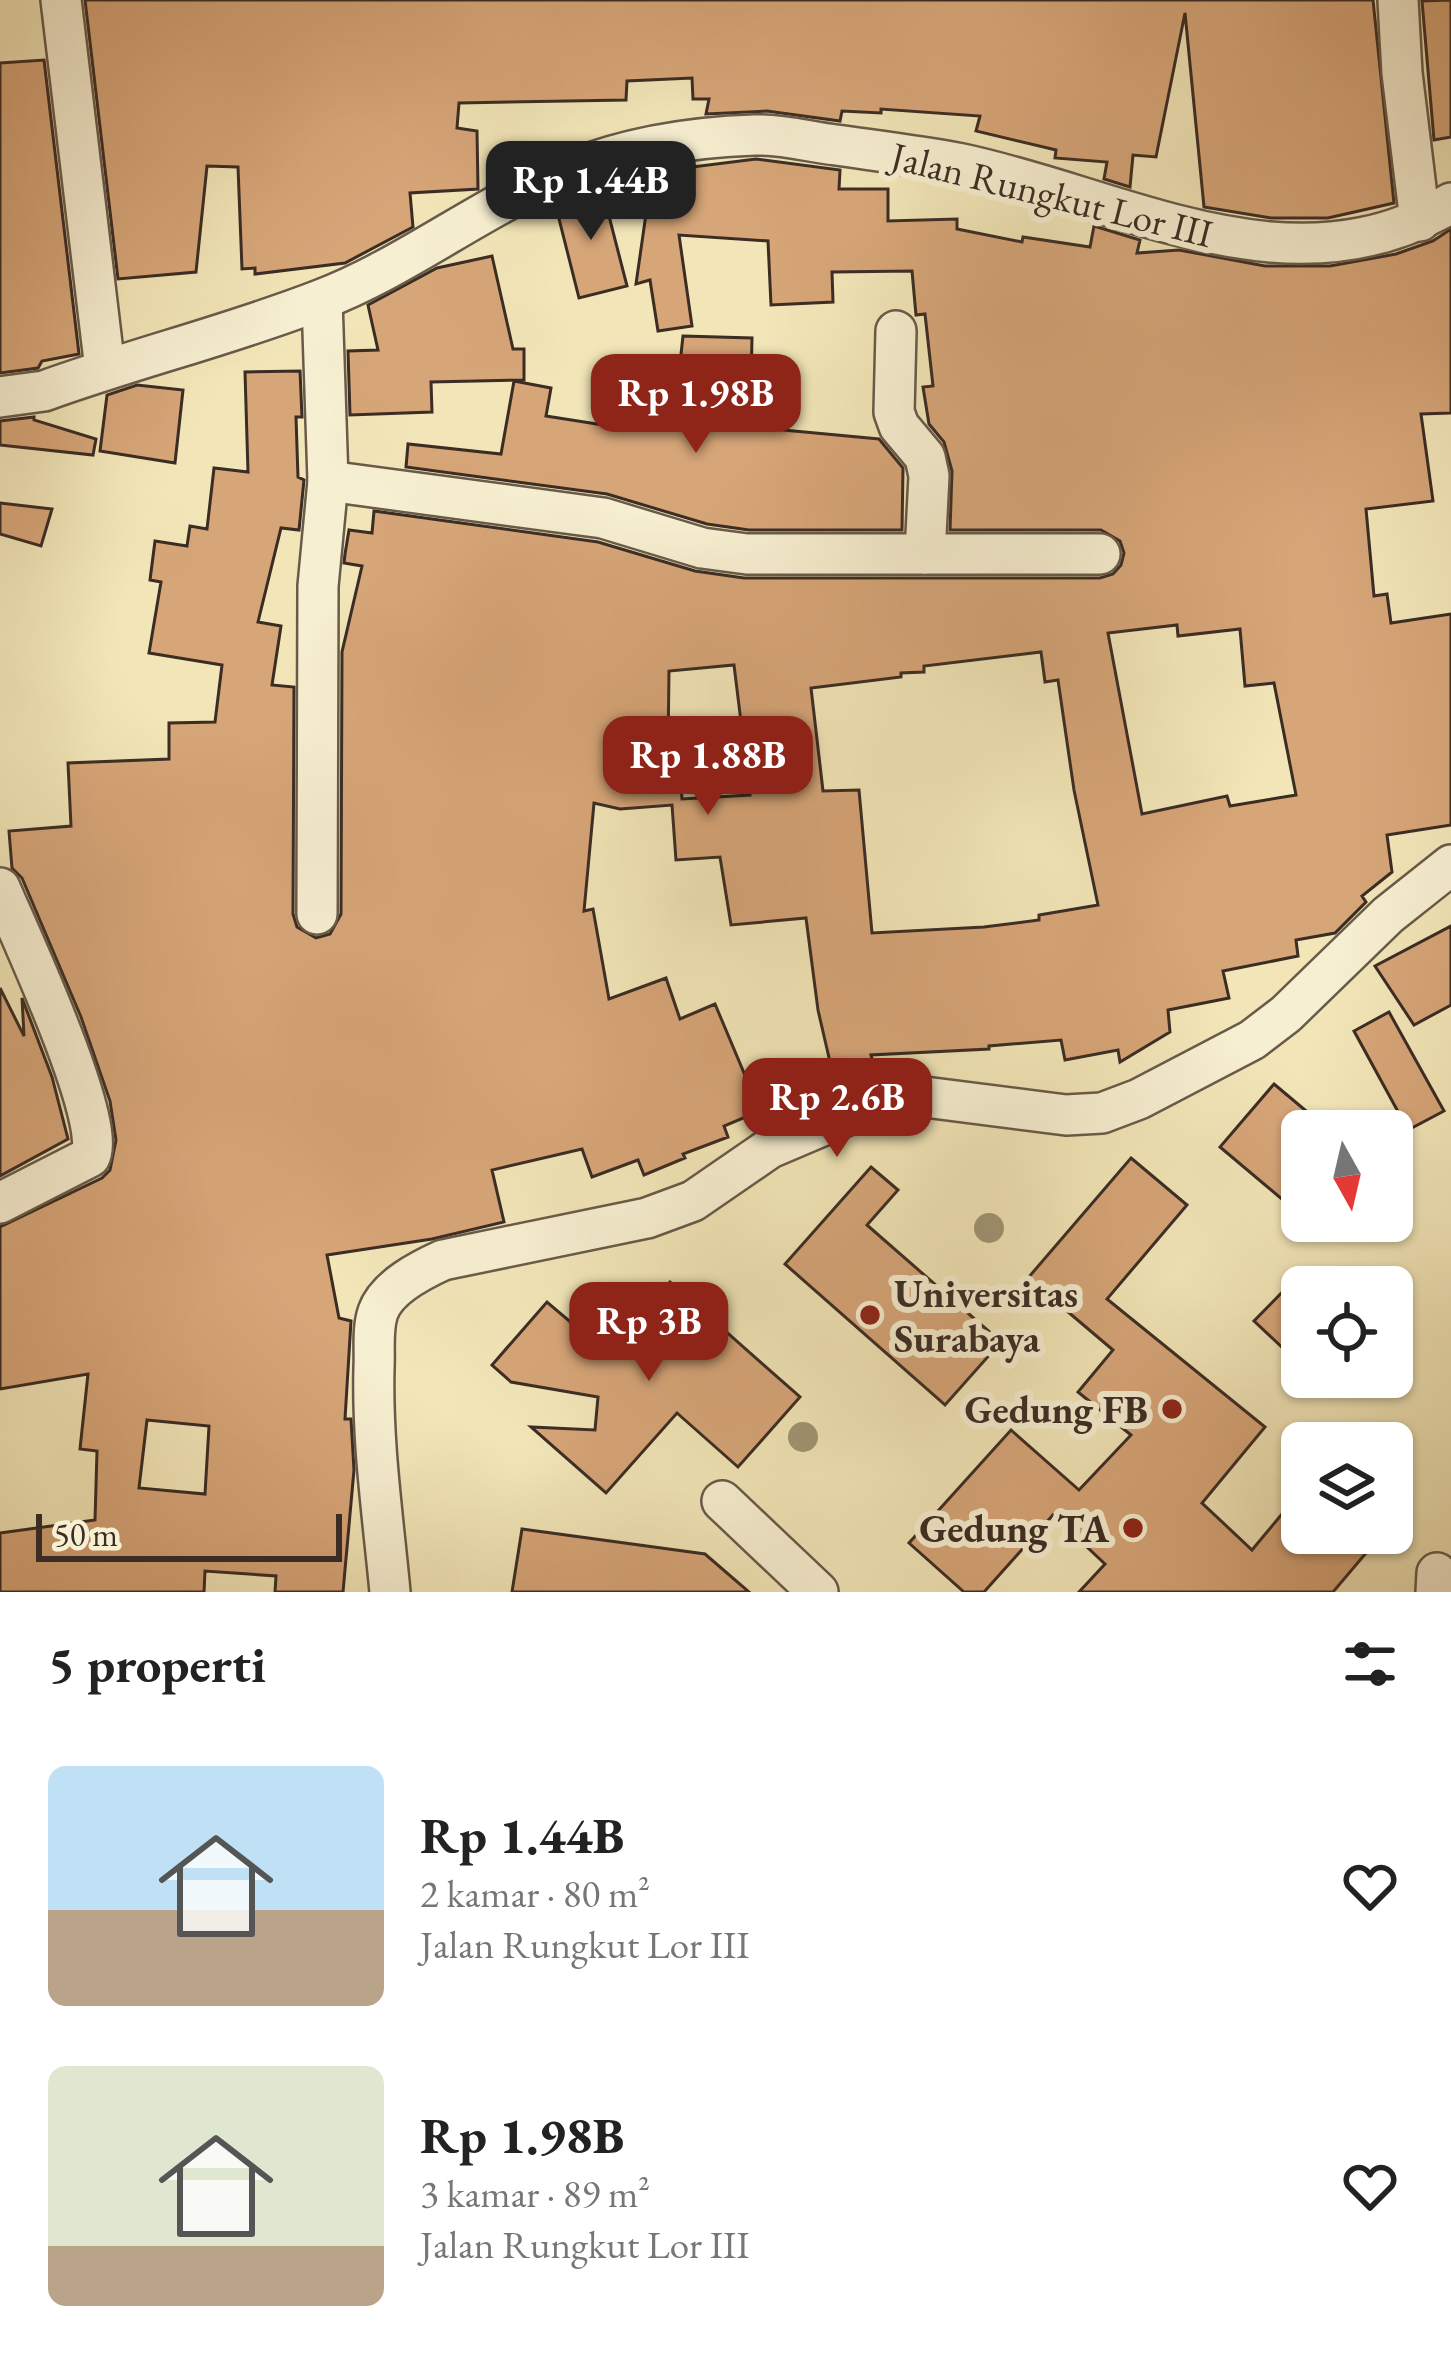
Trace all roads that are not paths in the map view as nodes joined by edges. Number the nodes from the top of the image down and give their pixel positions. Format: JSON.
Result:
{"nodes":[{"id":1,"x":61,"y":0,"type":"edge"},
{"id":2,"x":1398,"y":0,"type":"edge"},
{"id":3,"x":1436,"y":212,"type":"edge"},
{"id":4,"x":322,"y":300,"type":"junction"},
{"id":5,"x":896,"y":331,"type":"dead end"},
{"id":6,"x":105,"y":369,"type":"junction"},
{"id":7,"x":0,"y":398,"type":"edge"},
{"id":8,"x":328,"y":481,"type":"junction"},
{"id":9,"x":925,"y":554,"type":"junction"},
{"id":10,"x":1100,"y":554,"type":"dead end"},
{"id":11,"x":1451,"y":865,"type":"edge"},
{"id":12,"x":0,"y":888,"type":"edge"},
{"id":13,"x":317,"y":914,"type":"dead end"},
{"id":14,"x":0,"y":1203,"type":"edge"},
{"id":15,"x":722,"y":1501,"type":"dead end"},
{"id":16,"x":390,"y":1592,"type":"edge"},
{"id":17,"x":818,"y":1592,"type":"edge"}],
"edges":[{"from":1,"to":6,"type":"street"},
{"from":2,"to":3,"type":"street"},
{"from":3,"to":4,"type":"street","name":"Jalan Rungkut Lor III"},
{"from":4,"to":6,"type":"street","name":"Jalan Rungkut Lor III"},
{"from":4,"to":8,"type":"street"},
{"from":5,"to":9,"type":"street"},
{"from":6,"to":7,"type":"street","name":"Jalan Rungkut Lor III"},
{"from":8,"to":9,"type":"street"},
{"from":8,"to":13,"type":"street"},
{"from":9,"to":10,"type":"street"},
{"from":11,"to":16,"type":"street"},
{"from":12,"to":14,"type":"street"},
{"from":15,"to":17,"type":"street"}]}
